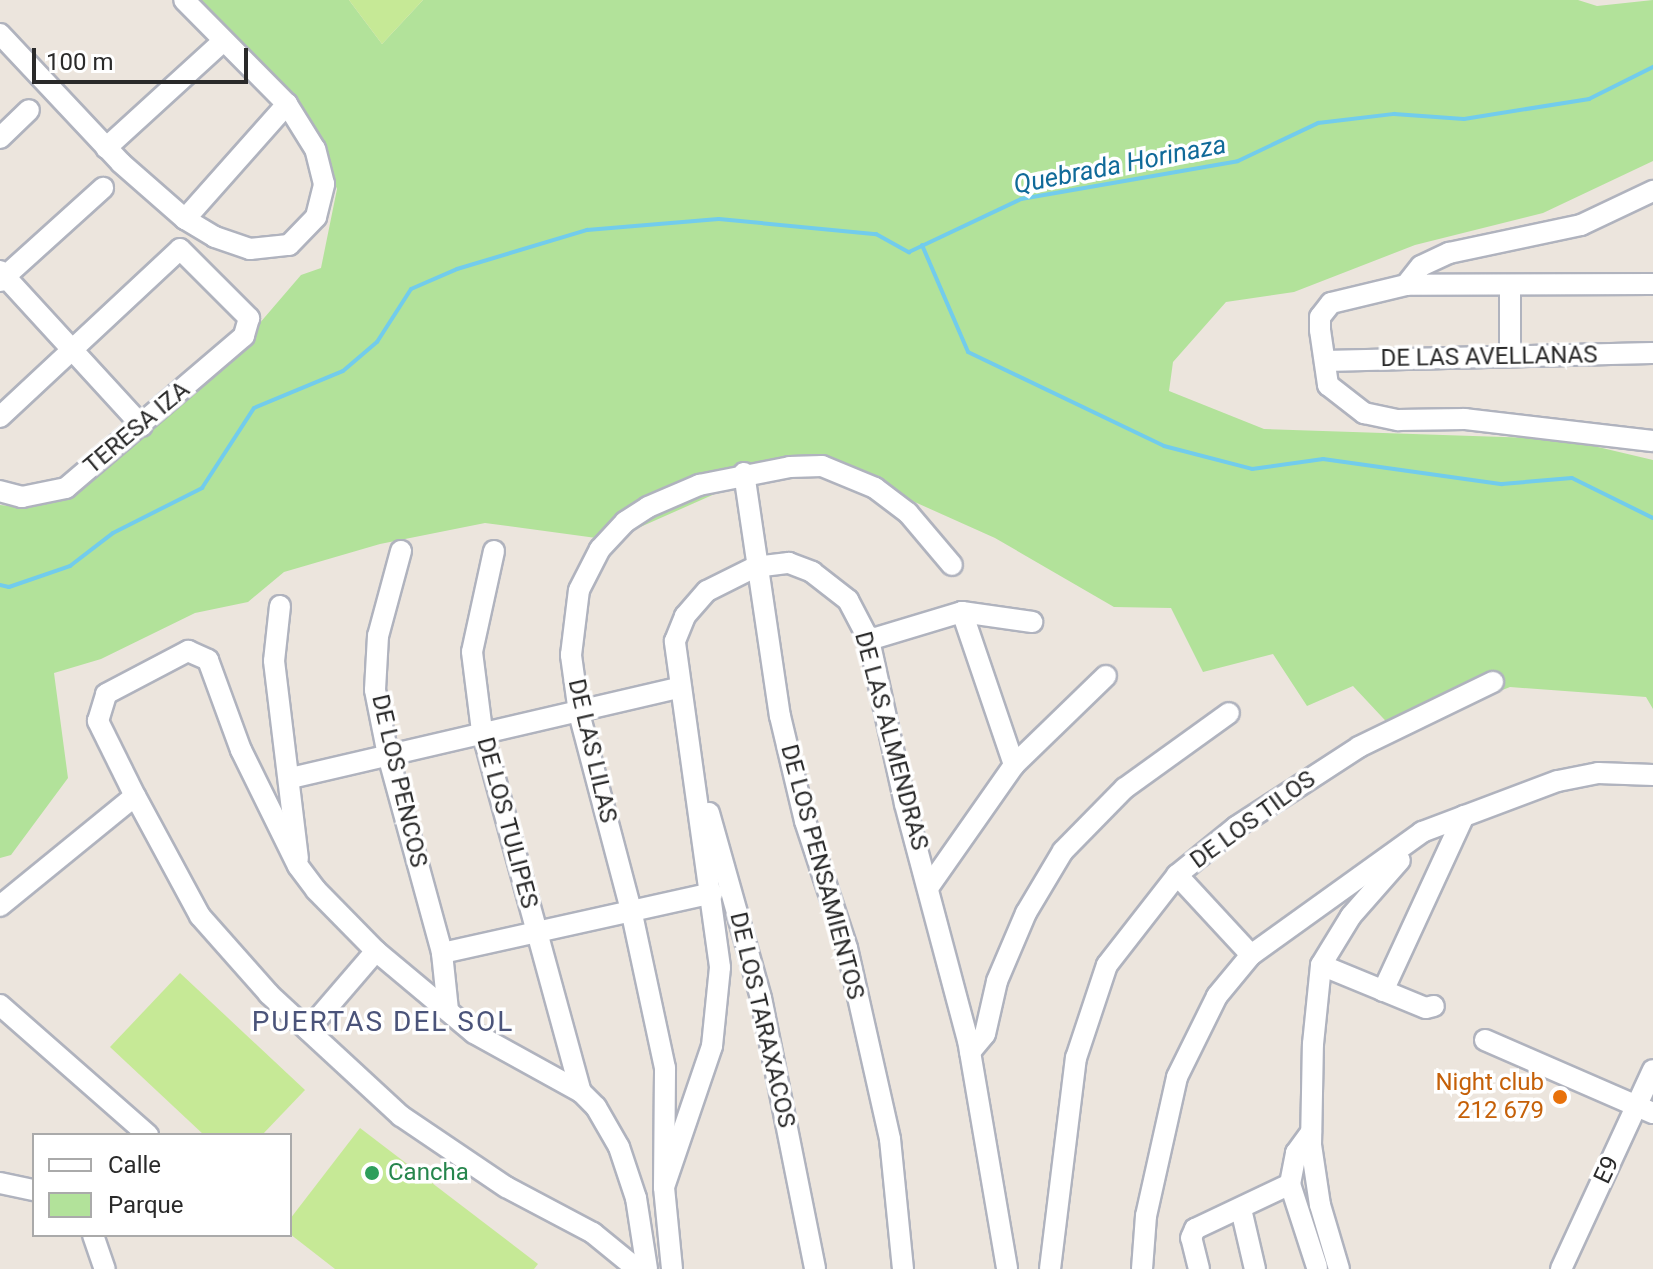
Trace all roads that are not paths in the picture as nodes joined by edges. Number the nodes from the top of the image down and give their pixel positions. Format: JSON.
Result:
{"nodes":[{"id":1,"x":184,"y":0,"type":"edge"},
{"id":2,"x":0,"y":34,"type":"edge"},
{"id":3,"x":223,"y":41,"type":"junction"},
{"id":4,"x":287,"y":104,"type":"junction"},
{"id":5,"x":29,"y":110,"type":"dead end"},
{"id":6,"x":0,"y":138,"type":"edge"},
{"id":7,"x":106,"y":148,"type":"junction"},
{"id":8,"x":103,"y":188,"type":"dead end"},
{"id":9,"x":1653,"y":191,"type":"edge"},
{"id":10,"x":185,"y":219,"type":"junction"},
{"id":11,"x":2,"y":276,"type":"edge"},
{"id":12,"x":1653,"y":284,"type":"edge"},
{"id":13,"x":1406,"y":285,"type":"junction"},
{"id":14,"x":1510,"y":287,"type":"junction"},
{"id":15,"x":72,"y":349,"type":"junction"},
{"id":16,"x":1653,"y":353,"type":"edge"},
{"id":17,"x":1510,"y":356,"type":"junction"},
{"id":18,"x":1325,"y":361,"type":"junction"},
{"id":19,"x":0,"y":417,"type":"edge"},
{"id":20,"x":142,"y":426,"type":"junction"},
{"id":21,"x":1653,"y":441,"type":"edge"},
{"id":22,"x":744,"y":473,"type":"junction"},
{"id":23,"x":0,"y":491,"type":"edge"},
{"id":24,"x":401,"y":551,"type":"dead end"},
{"id":25,"x":494,"y":551,"type":"dead end"},
{"id":26,"x":952,"y":565,"type":"dead end"},
{"id":27,"x":755,"y":567,"type":"junction"},
{"id":28,"x":280,"y":606,"type":"dead end"},
{"id":29,"x":962,"y":612,"type":"junction"},
{"id":30,"x":1032,"y":622,"type":"dead end"},
{"id":31,"x":869,"y":640,"type":"junction"},
{"id":32,"x":1106,"y":676,"type":"dead end"},
{"id":33,"x":1493,"y":682,"type":"dead end"},
{"id":34,"x":679,"y":688,"type":"junction"},
{"id":35,"x":579,"y":713,"type":"junction"},
{"id":36,"x":1229,"y":713,"type":"dead end"},
{"id":37,"x":482,"y":731,"type":"junction"},
{"id":38,"x":388,"y":755,"type":"junction"},
{"id":39,"x":1014,"y":765,"type":"junction"},
{"id":40,"x":695,"y":775,"type":"junction"},
{"id":41,"x":1653,"y":775,"type":"edge"},
{"id":42,"x":291,"y":778,"type":"junction"},
{"id":43,"x":135,"y":796,"type":"junction"},
{"id":44,"x":1464,"y":816,"type":"junction"},
{"id":45,"x":1422,"y":832,"type":"junction"},
{"id":46,"x":298,"y":866,"type":"junction"},
{"id":47,"x":1177,"y":875,"type":"junction"},
{"id":48,"x":930,"y":885,"type":"junction"},
{"id":49,"x":712,"y":893,"type":"junction"},
{"id":50,"x":0,"y":906,"type":"edge"},
{"id":51,"x":631,"y":910,"type":"junction"},
{"id":52,"x":534,"y":928,"type":"junction"},
{"id":53,"x":376,"y":951,"type":"junction"},
{"id":54,"x":442,"y":953,"type":"junction"},
{"id":55,"x":1251,"y":955,"type":"junction"},
{"id":56,"x":1321,"y":965,"type":"junction"},
{"id":57,"x":1383,"y":991,"type":"junction"},
{"id":58,"x":0,"y":1005,"type":"edge"},
{"id":59,"x":1434,"y":1006,"type":"dead end"},
{"id":60,"x":448,"y":1010,"type":"junction"},
{"id":61,"x":308,"y":1030,"type":"junction"},
{"id":62,"x":1485,"y":1040,"type":"dead end"},
{"id":63,"x":970,"y":1052,"type":"junction"},
{"id":64,"x":1653,"y":1070,"type":"edge"},
{"id":65,"x":581,"y":1092,"type":"junction"},
{"id":66,"x":1645,"y":1110,"type":"edge"},
{"id":67,"x":1311,"y":1132,"type":"junction"},
{"id":68,"x":146,"y":1133,"type":"edge"},
{"id":69,"x":0,"y":1183,"type":"edge"},
{"id":70,"x":1290,"y":1184,"type":"junction"},
{"id":71,"x":664,"y":1187,"type":"junction"},
{"id":72,"x":32,"y":1190,"type":"edge"},
{"id":73,"x":1241,"y":1209,"type":"junction"},
{"id":74,"x":94,"y":1237,"type":"edge"},
{"id":75,"x":1317,"y":1267,"type":"dead end"},
{"id":76,"x":105,"y":1269,"type":"edge"},
{"id":77,"x":637,"y":1269,"type":"edge"},
{"id":78,"x":647,"y":1269,"type":"edge"},
{"id":79,"x":672,"y":1269,"type":"edge"},
{"id":80,"x":815,"y":1269,"type":"edge"},
{"id":81,"x":903,"y":1269,"type":"edge"},
{"id":82,"x":1007,"y":1269,"type":"edge"},
{"id":83,"x":1050,"y":1269,"type":"edge"},
{"id":84,"x":1142,"y":1269,"type":"edge"},
{"id":85,"x":1199,"y":1269,"type":"edge"},
{"id":86,"x":1255,"y":1269,"type":"edge"},
{"id":87,"x":1339,"y":1269,"type":"edge"},
{"id":88,"x":1561,"y":1269,"type":"edge"}],
"edges":[{"from":1,"to":3,"type":"street"},
{"from":2,"to":7,"type":"street"},
{"from":3,"to":4,"type":"street"},
{"from":3,"to":7,"type":"street"},
{"from":4,"to":10,"type":"street"},
{"from":4,"to":10,"type":"street"},
{"from":5,"to":6,"type":"street"},
{"from":7,"to":10,"type":"street"},
{"from":8,"to":11,"type":"street"},
{"from":9,"to":13,"type":"street"},
{"from":11,"to":15,"type":"street"},
{"from":12,"to":14,"type":"street"},
{"from":13,"to":14,"type":"street"},
{"from":13,"to":18,"type":"street"},
{"from":14,"to":17,"type":"street"},
{"from":15,"to":19,"type":"street"},
{"from":15,"to":20,"type":"street"},
{"from":15,"to":20,"type":"street","name":"TERESA IZA"},
{"from":16,"to":17,"type":"street","name":"DE LAS AVELLANAS"},
{"from":17,"to":18,"type":"street","name":"DE LAS AVELLANAS"},
{"from":18,"to":21,"type":"street"},
{"from":20,"to":23,"type":"street","name":"TERESA IZA"},
{"from":22,"to":26,"type":"street","name":"DE LAS LILAS"},
{"from":22,"to":27,"type":"street","name":"DE LOS PENSAMIENTOS"},
{"from":22,"to":35,"type":"street","name":"DE LAS LILAS"},
{"from":24,"to":38,"type":"street","name":"DE LOS PENCOS"},
{"from":25,"to":37,"type":"street","name":"DE LOS TULIPES"},
{"from":27,"to":31,"type":"street","name":"DE LAS ALMENDRAS"},
{"from":27,"to":34,"type":"street","name":"DE LAS ALMENDRAS"},
{"from":27,"to":81,"type":"street","name":"DE LOS PENSAMIENTOS"},
{"from":28,"to":42,"type":"street"},
{"from":29,"to":30,"type":"street"},
{"from":29,"to":31,"type":"street"},
{"from":29,"to":39,"type":"street"},
{"from":31,"to":48,"type":"street","name":"DE LAS ALMENDRAS"},
{"from":32,"to":39,"type":"street"},
{"from":33,"to":47,"type":"street","name":"DE LOS TILOS"},
{"from":34,"to":35,"type":"street"},
{"from":34,"to":40,"type":"street","name":"DE LAS ALMENDRAS"},
{"from":35,"to":37,"type":"street"},
{"from":35,"to":51,"type":"street","name":"DE LAS LILAS"},
{"from":36,"to":63,"type":"street"},
{"from":37,"to":38,"type":"street"},
{"from":37,"to":52,"type":"street","name":"DE LOS TULIPES"},
{"from":38,"to":42,"type":"street"},
{"from":38,"to":54,"type":"street","name":"DE LOS PENCOS"},
{"from":39,"to":48,"type":"street"},
{"from":40,"to":49,"type":"street","name":"DE LAS ALMENDRAS"},
{"from":40,"to":80,"type":"street","name":"DE LOS TARAXACOS"},
{"from":41,"to":44,"type":"street"},
{"from":42,"to":46,"type":"street"},
{"from":43,"to":46,"type":"street"},
{"from":43,"to":50,"type":"street"},
{"from":43,"to":61,"type":"street"},
{"from":44,"to":45,"type":"street"},
{"from":44,"to":57,"type":"street"},
{"from":45,"to":55,"type":"street"},
{"from":45,"to":56,"type":"street"},
{"from":46,"to":53,"type":"street"},
{"from":47,"to":55,"type":"street"},
{"from":47,"to":83,"type":"street","name":"DE LOS TILOS"},
{"from":48,"to":63,"type":"street","name":"DE LAS ALMENDRAS"},
{"from":49,"to":51,"type":"street"},
{"from":49,"to":71,"type":"street","name":"DE LAS ALMENDRAS"},
{"from":51,"to":52,"type":"street"},
{"from":51,"to":71,"type":"street","name":"DE LAS LILAS"},
{"from":52,"to":54,"type":"street"},
{"from":52,"to":65,"type":"street","name":"DE LOS TULIPES"},
{"from":53,"to":60,"type":"street"},
{"from":53,"to":61,"type":"street"},
{"from":54,"to":60,"type":"street","name":"DE LOS PENCOS"},
{"from":55,"to":84,"type":"street"},
{"from":56,"to":57,"type":"street"},
{"from":56,"to":67,"type":"street"},
{"from":57,"to":59,"type":"street"},
{"from":58,"to":68,"type":"street"},
{"from":60,"to":65,"type":"street"},
{"from":61,"to":77,"type":"street"},
{"from":62,"to":66,"type":"street"},
{"from":63,"to":82,"type":"street","name":"DE LAS ALMENDRAS"},
{"from":64,"to":66,"type":"street","name":"E9"},
{"from":65,"to":78,"type":"street"},
{"from":66,"to":88,"type":"street","name":"E9"},
{"from":67,"to":70,"type":"street"},
{"from":67,"to":87,"type":"street"},
{"from":69,"to":72,"type":"street"},
{"from":70,"to":73,"type":"street"},
{"from":70,"to":75,"type":"street"},
{"from":71,"to":79,"type":"street","name":"DE LAS LILAS"},
{"from":73,"to":85,"type":"street"},
{"from":73,"to":86,"type":"street"},
{"from":74,"to":76,"type":"street"}]}
